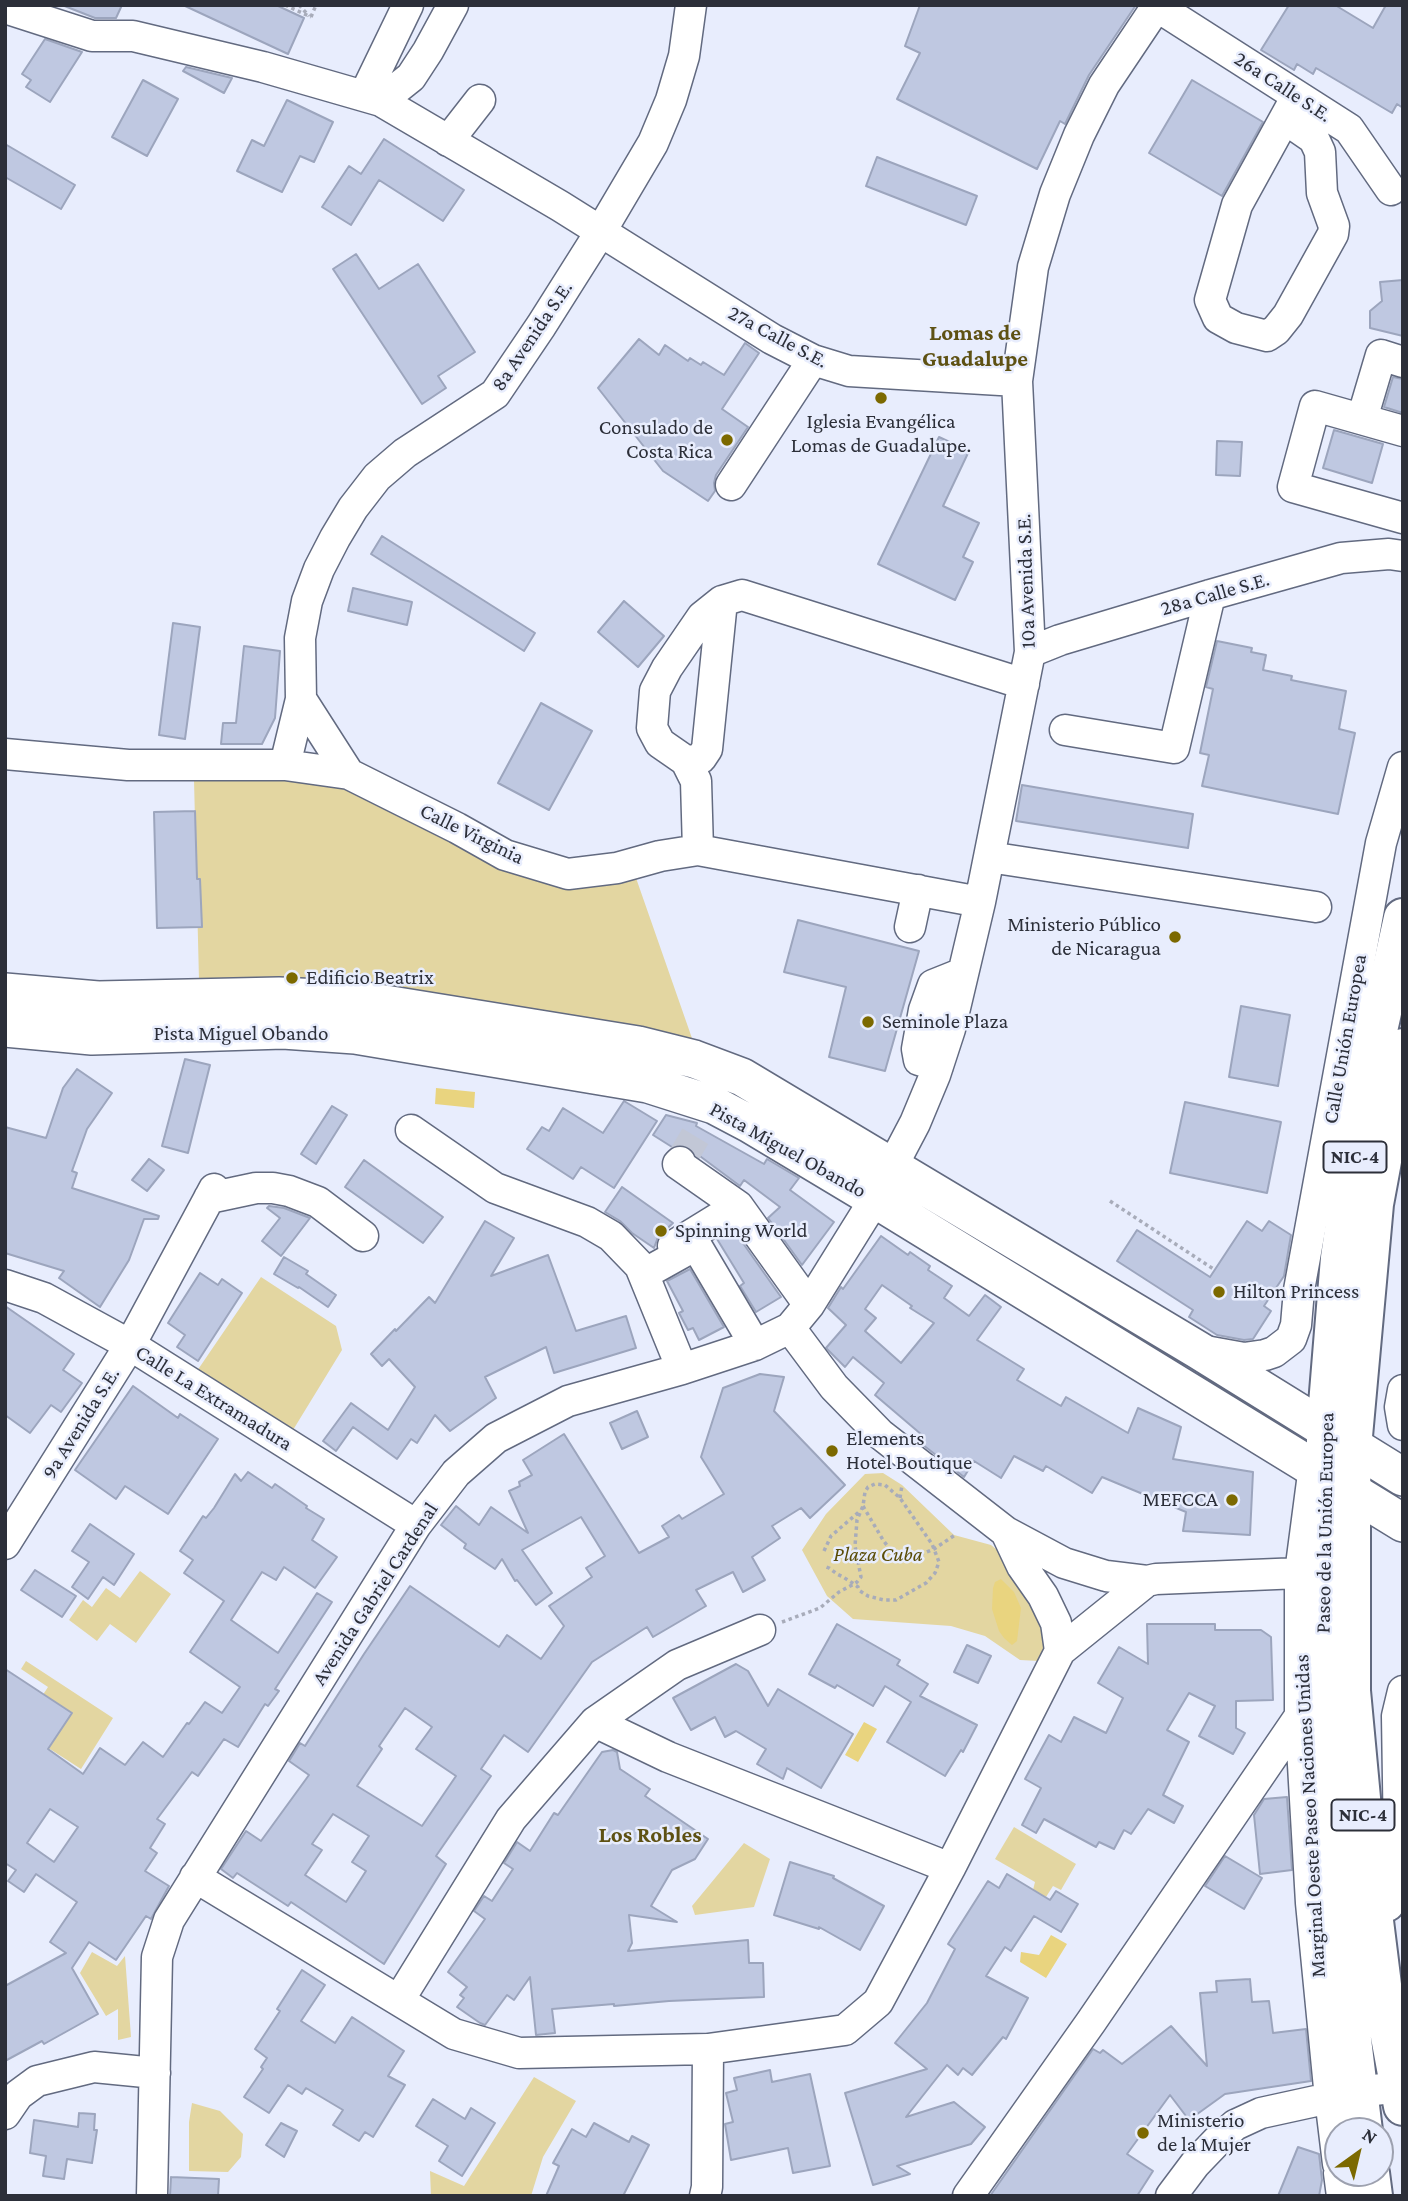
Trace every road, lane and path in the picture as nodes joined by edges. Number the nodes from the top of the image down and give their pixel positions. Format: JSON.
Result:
{"nodes":[{"id":1,"x":285,"y":5,"type":"edge"},
{"id":2,"x":299,"y":5,"type":"edge"},
{"id":3,"x":316,"y":5,"type":"edge"},
{"id":4,"x":408,"y":5,"type":"edge"},
{"id":5,"x":453,"y":5,"type":"edge"},
{"id":6,"x":691,"y":5,"type":"edge"},
{"id":7,"x":1156,"y":6,"type":"edge"},
{"id":8,"x":5,"y":8,"type":"edge"},
{"id":9,"x":311,"y":17,"type":"junction"},
{"id":10,"x":372,"y":99,"type":"junction"},
{"id":11,"x":480,"y":100,"type":"dead end"},
{"id":12,"x":1291,"y":108,"type":"junction"},
{"id":13,"x":448,"y":141,"type":"junction"},
{"id":14,"x":1391,"y":190,"type":"dead end"},
{"id":15,"x":601,"y":231,"type":"junction"},
{"id":16,"x":813,"y":360,"type":"junction"},
{"id":17,"x":1403,"y":362,"type":"edge"},
{"id":18,"x":1017,"y":381,"type":"junction"},
{"id":19,"x":1362,"y":419,"type":"junction"},
{"id":20,"x":1403,"y":431,"type":"edge"},
{"id":21,"x":731,"y":485,"type":"dead end"},
{"id":22,"x":1401,"y":510,"type":"edge"},
{"id":23,"x":1396,"y":555,"type":"edge"},
{"id":24,"x":1210,"y":595,"type":"junction"},
{"id":25,"x":722,"y":601,"type":"junction"},
{"id":26,"x":1030,"y":652,"type":"junction"},
{"id":27,"x":1024,"y":684,"type":"junction"},
{"id":28,"x":301,"y":699,"type":"junction"},
{"id":29,"x":1065,"y":730,"type":"dead end"},
{"id":30,"x":5,"y":754,"type":"edge"},
{"id":31,"x":686,"y":761,"type":"junction"},
{"id":32,"x":285,"y":765,"type":"junction"},
{"id":33,"x":1403,"y":767,"type":"edge"},
{"id":34,"x":349,"y":774,"type":"junction"},
{"id":35,"x":698,"y":850,"type":"junction"},
{"id":36,"x":989,"y":857,"type":"junction"},
{"id":37,"x":918,"y":890,"type":"junction"},
{"id":38,"x":980,"y":902,"type":"junction"},
{"id":39,"x":1316,"y":907,"type":"dead end"},
{"id":40,"x":1403,"y":918,"type":"edge"},
{"id":41,"x":910,"y":927,"type":"dead end"},
{"id":42,"x":5,"y":992,"type":"edge"},
{"id":43,"x":5,"y":1028,"type":"edge"},
{"id":44,"x":1403,"y":1048,"type":"edge"},
{"id":45,"x":411,"y":1130,"type":"dead end"},
{"id":46,"x":680,"y":1162,"type":"dead end"},
{"id":47,"x":893,"y":1167,"type":"junction"},
{"id":48,"x":875,"y":1199,"type":"junction"},
{"id":49,"x":1110,"y":1201,"type":"dead end"},
{"id":50,"x":738,"y":1206,"type":"junction"},
{"id":51,"x":363,"y":1236,"type":"dead end"},
{"id":52,"x":642,"y":1270,"type":"junction"},
{"id":53,"x":1215,"y":1270,"type":"dead end"},
{"id":54,"x":5,"y":1285,"type":"edge"},
{"id":55,"x":799,"y":1316,"type":"junction"},
{"id":56,"x":130,"y":1345,"type":"junction"},
{"id":57,"x":755,"y":1345,"type":"junction"},
{"id":58,"x":1198,"y":1350,"type":"junction"},
{"id":59,"x":682,"y":1369,"type":"junction"},
{"id":60,"x":1403,"y":1390,"type":"edge"},
{"id":61,"x":1403,"y":1425,"type":"edge"},
{"id":62,"x":1339,"y":1438,"type":"junction"},
{"id":63,"x":1403,"y":1477,"type":"edge"},
{"id":64,"x":1330,"y":1478,"type":"junction"},
{"id":65,"x":902,"y":1485,"type":"dead end"},
{"id":66,"x":900,"y":1498,"type":"junction"},
{"id":67,"x":863,"y":1506,"type":"junction"},
{"id":68,"x":1403,"y":1523,"type":"edge"},
{"id":69,"x":415,"y":1524,"type":"junction"},
{"id":70,"x":1006,"y":1532,"type":"junction"},
{"id":71,"x":954,"y":1535,"type":"dead end"},
{"id":72,"x":5,"y":1544,"type":"edge"},
{"id":73,"x":934,"y":1549,"type":"junction"},
{"id":74,"x":824,"y":1551,"type":"dead end"},
{"id":75,"x":824,"y":1566,"type":"dead end"},
{"id":76,"x":1300,"y":1573,"type":"junction"},
{"id":77,"x":1147,"y":1581,"type":"junction"},
{"id":78,"x":854,"y":1584,"type":"junction"},
{"id":79,"x":760,"y":1630,"type":"joint"},
{"id":80,"x":1060,"y":1651,"type":"junction"},
{"id":81,"x":1403,"y":1690,"type":"edge"},
{"id":82,"x":1310,"y":1704,"type":"junction"},
{"id":83,"x":596,"y":1722,"type":"junction"},
{"id":84,"x":1400,"y":1824,"type":"edge"},
{"id":85,"x":950,"y":1868,"type":"junction"},
{"id":86,"x":195,"y":1877,"type":"junction"},
{"id":87,"x":1402,"y":1883,"type":"edge"},
{"id":88,"x":398,"y":2000,"type":"junction"},
{"id":89,"x":1385,"y":2009,"type":"junction"},
{"id":90,"x":708,"y":2049,"type":"junction"},
{"id":91,"x":155,"y":2073,"type":"junction"},
{"id":92,"x":1343,"y":2095,"type":"junction"},
{"id":93,"x":1401,"y":2097,"type":"edge"},
{"id":94,"x":5,"y":2114,"type":"edge"},
{"id":95,"x":1341,"y":2117,"type":"edge"},
{"id":96,"x":1355,"y":2117,"type":"edge"},
{"id":97,"x":152,"y":2196,"type":"edge"},
{"id":98,"x":705,"y":2196,"type":"edge"},
{"id":99,"x":968,"y":2196,"type":"edge"},
{"id":100,"x":1171,"y":2196,"type":"edge"}],
"edges":[{"from":1,"to":9,"type":"path"},
{"from":2,"to":9,"type":"path"},
{"from":3,"to":9,"type":"path"},
{"from":4,"to":10,"type":"street"},
{"from":5,"to":10,"type":"street"},
{"from":6,"to":15,"type":"street","name":"8a Avenida S.E."},
{"from":7,"to":12,"type":"street","name":"26a Calle S.E."},
{"from":7,"to":18,"type":"street","name":"10a Avenida S.E."},
{"from":8,"to":10,"type":"street","name":"27a Calle S.E."},
{"from":10,"to":13,"type":"street","name":"27a Calle S.E."},
{"from":11,"to":13,"type":"street"},
{"from":12,"to":12,"type":"street"},
{"from":12,"to":14,"type":"street","name":"26a Calle S.E."},
{"from":13,"to":15,"type":"street","name":"27a Calle S.E."},
{"from":15,"to":16,"type":"street","name":"27a Calle S.E."},
{"from":15,"to":28,"type":"street","name":"8a Avenida S.E."},
{"from":16,"to":18,"type":"street","name":"27a Calle S.E."},
{"from":16,"to":21,"type":"street"},
{"from":17,"to":19,"type":"street"},
{"from":18,"to":26,"type":"street","name":"10a Avenida S.E."},
{"from":19,"to":20,"type":"street"},
{"from":19,"to":22,"type":"street"},
{"from":22,"to":23,"type":"street"},
{"from":23,"to":24,"type":"street","name":"28a Calle S.E."},
{"from":24,"to":26,"type":"street","name":"28a Calle S.E."},
{"from":24,"to":29,"type":"street"},
{"from":25,"to":27,"type":"street"},
{"from":25,"to":31,"type":"street"},
{"from":25,"to":31,"type":"street"},
{"from":26,"to":27,"type":"street","name":"10a Avenida S.E."},
{"from":27,"to":36,"type":"street","name":"10a Avenida S.E."},
{"from":28,"to":32,"type":"street","name":"8a Avenida S.E."},
{"from":28,"to":34,"type":"street"},
{"from":30,"to":32,"type":"street","name":"Calle Virginia"},
{"from":31,"to":35,"type":"street"},
{"from":32,"to":34,"type":"street","name":"Calle Virginia"},
{"from":33,"to":58,"type":"street","name":"Calle Unión Europea"},
{"from":34,"to":35,"type":"street","name":"Calle Virginia"},
{"from":35,"to":37,"type":"street","name":"Calle Virginia"},
{"from":36,"to":38,"type":"street","name":"10a Avenida S.E."},
{"from":36,"to":39,"type":"street"},
{"from":37,"to":38,"type":"street","name":"Calle Virginia"},
{"from":37,"to":41,"type":"street"},
{"from":38,"to":47,"type":"street","name":"10a Avenida S.E."},
{"from":40,"to":62,"type":"highway","name":"Paseo de la Unión Europea","number":"NIC-4"},
{"from":42,"to":47,"type":"main road","name":"Pista Miguel Obando"},
{"from":43,"to":48,"type":"main road","name":"Pista Miguel Obando"},
{"from":44,"to":62,"type":"highway","name":"Paseo de la Unión Europea","number":"NIC-4"},
{"from":45,"to":52,"type":"street"},
{"from":46,"to":50,"type":"street"},
{"from":47,"to":48,"type":"street"},
{"from":47,"to":58,"type":"main road","name":"Pista Miguel Obando"},
{"from":48,"to":55,"type":"street"},
{"from":48,"to":64,"type":"main road","name":"Pista Miguel Obando"},
{"from":49,"to":53,"type":"path"},
{"from":50,"to":52,"type":"street"},
{"from":50,"to":55,"type":"street"},
{"from":51,"to":56,"type":"street","name":"9a Avenida S.E."},
{"from":52,"to":57,"type":"street"},
{"from":52,"to":59,"type":"street"},
{"from":54,"to":56,"type":"street","name":"Calle La Extramadura"},
{"from":55,"to":57,"type":"street","name":"Avenida Gabriel Cardenal"},
{"from":55,"to":70,"type":"street"},
{"from":56,"to":69,"type":"street","name":"Calle La Extramadura"},
{"from":56,"to":72,"type":"street","name":"9a Avenida S.E."},
{"from":57,"to":59,"type":"street","name":"Avenida Gabriel Cardenal"},
{"from":58,"to":62,"type":"main road","name":"Pista Miguel Obando"},
{"from":59,"to":69,"type":"street","name":"Avenida Gabriel Cardenal"},
{"from":60,"to":61,"type":"street"},
{"from":62,"to":63,"type":"main road","name":"Pista Miguel Obando"},
{"from":62,"to":64,"type":"highway","name":"Paseo de la Unión Europea","number":"NIC-4"},
{"from":64,"to":68,"type":"main road","name":"Pista Miguel Obando"},
{"from":64,"to":76,"type":"street","name":"Marginal Oeste Paseo Naciones Unidas"},
{"from":64,"to":82,"type":"highway","name":"Paseo de la Unión Europea","number":"NIC-4"},
{"from":64,"to":89,"type":"highway","name":"Paseo de la Unión Europea","number":"NIC-4"},
{"from":65,"to":66,"type":"path"},
{"from":66,"to":67,"type":"path"},
{"from":66,"to":73,"type":"path"},
{"from":67,"to":73,"type":"path"},
{"from":67,"to":74,"type":"path"},
{"from":67,"to":78,"type":"path"},
{"from":69,"to":86,"type":"street","name":"Avenida Gabriel Cardenal"},
{"from":70,"to":77,"type":"street"},
{"from":70,"to":80,"type":"street"},
{"from":71,"to":73,"type":"path"},
{"from":73,"to":78,"type":"path"},
{"from":75,"to":78,"type":"path"},
{"from":76,"to":77,"type":"street"},
{"from":76,"to":82,"type":"street","name":"Marginal Oeste Paseo Naciones Unidas"},
{"from":77,"to":80,"type":"street"},
{"from":78,"to":79,"type":"path"},
{"from":79,"to":83,"type":"street"},
{"from":80,"to":85,"type":"street"},
{"from":81,"to":84,"type":"street"},
{"from":82,"to":92,"type":"highway","name":"Paseo de la Unión Europea","number":"NIC-4"},
{"from":82,"to":99,"type":"street"},
{"from":83,"to":85,"type":"street"},
{"from":83,"to":88,"type":"street"},
{"from":84,"to":87,"type":"street"},
{"from":84,"to":89,"type":"highway"},
{"from":85,"to":90,"type":"street"},
{"from":86,"to":88,"type":"street"},
{"from":86,"to":91,"type":"street","name":"Avenida Gabriel Cardenal"},
{"from":88,"to":90,"type":"street"},
{"from":89,"to":93,"type":"highway","name":"Paseo de la Unión Europea","number":"NIC-4"},
{"from":90,"to":98,"type":"street"},
{"from":91,"to":94,"type":"street"},
{"from":91,"to":97,"type":"street","name":"Avenida Gabriel Cardenal"},
{"from":92,"to":93,"type":"street"},
{"from":92,"to":95,"type":"street"},
{"from":92,"to":96,"type":"highway","name":"Paseo de la Unión Europea","number":"NIC-4"},
{"from":92,"to":100,"type":"street"}]}
